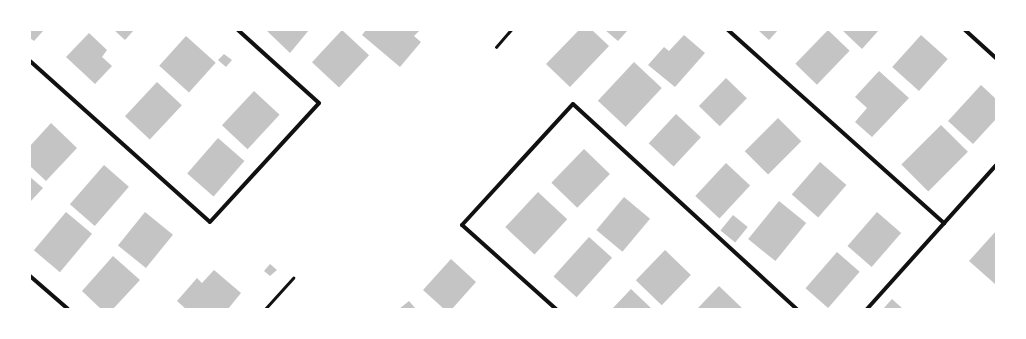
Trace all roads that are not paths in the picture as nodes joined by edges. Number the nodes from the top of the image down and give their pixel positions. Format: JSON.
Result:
{"nodes":[{"id":1,"x":238,"y":30,"type":"edge"},
{"id":2,"x":728,"y":30,"type":"edge"},
{"id":3,"x":965,"y":30,"type":"edge"},
{"id":4,"x":996,"y":58,"type":"edge"},
{"id":5,"x":30,"y":61,"type":"edge"},
{"id":6,"x":996,"y":165,"type":"edge"},
{"id":7,"x":944,"y":223,"type":"junction"},
{"id":8,"x":30,"y":276,"type":"edge"},
{"id":9,"x":68,"y":309,"type":"edge"},
{"id":10,"x":556,"y":309,"type":"edge"},
{"id":11,"x":797,"y":309,"type":"edge"},
{"id":12,"x":867,"y":309,"type":"edge"}],
"edges":[{"from":1,"to":5,"type":"street"},
{"from":2,"to":7,"type":"street"},
{"from":3,"to":4,"type":"street"},
{"from":6,"to":7,"type":"street"},
{"from":7,"to":12,"type":"street"},
{"from":8,"to":9,"type":"street"},
{"from":10,"to":11,"type":"street"}]}
